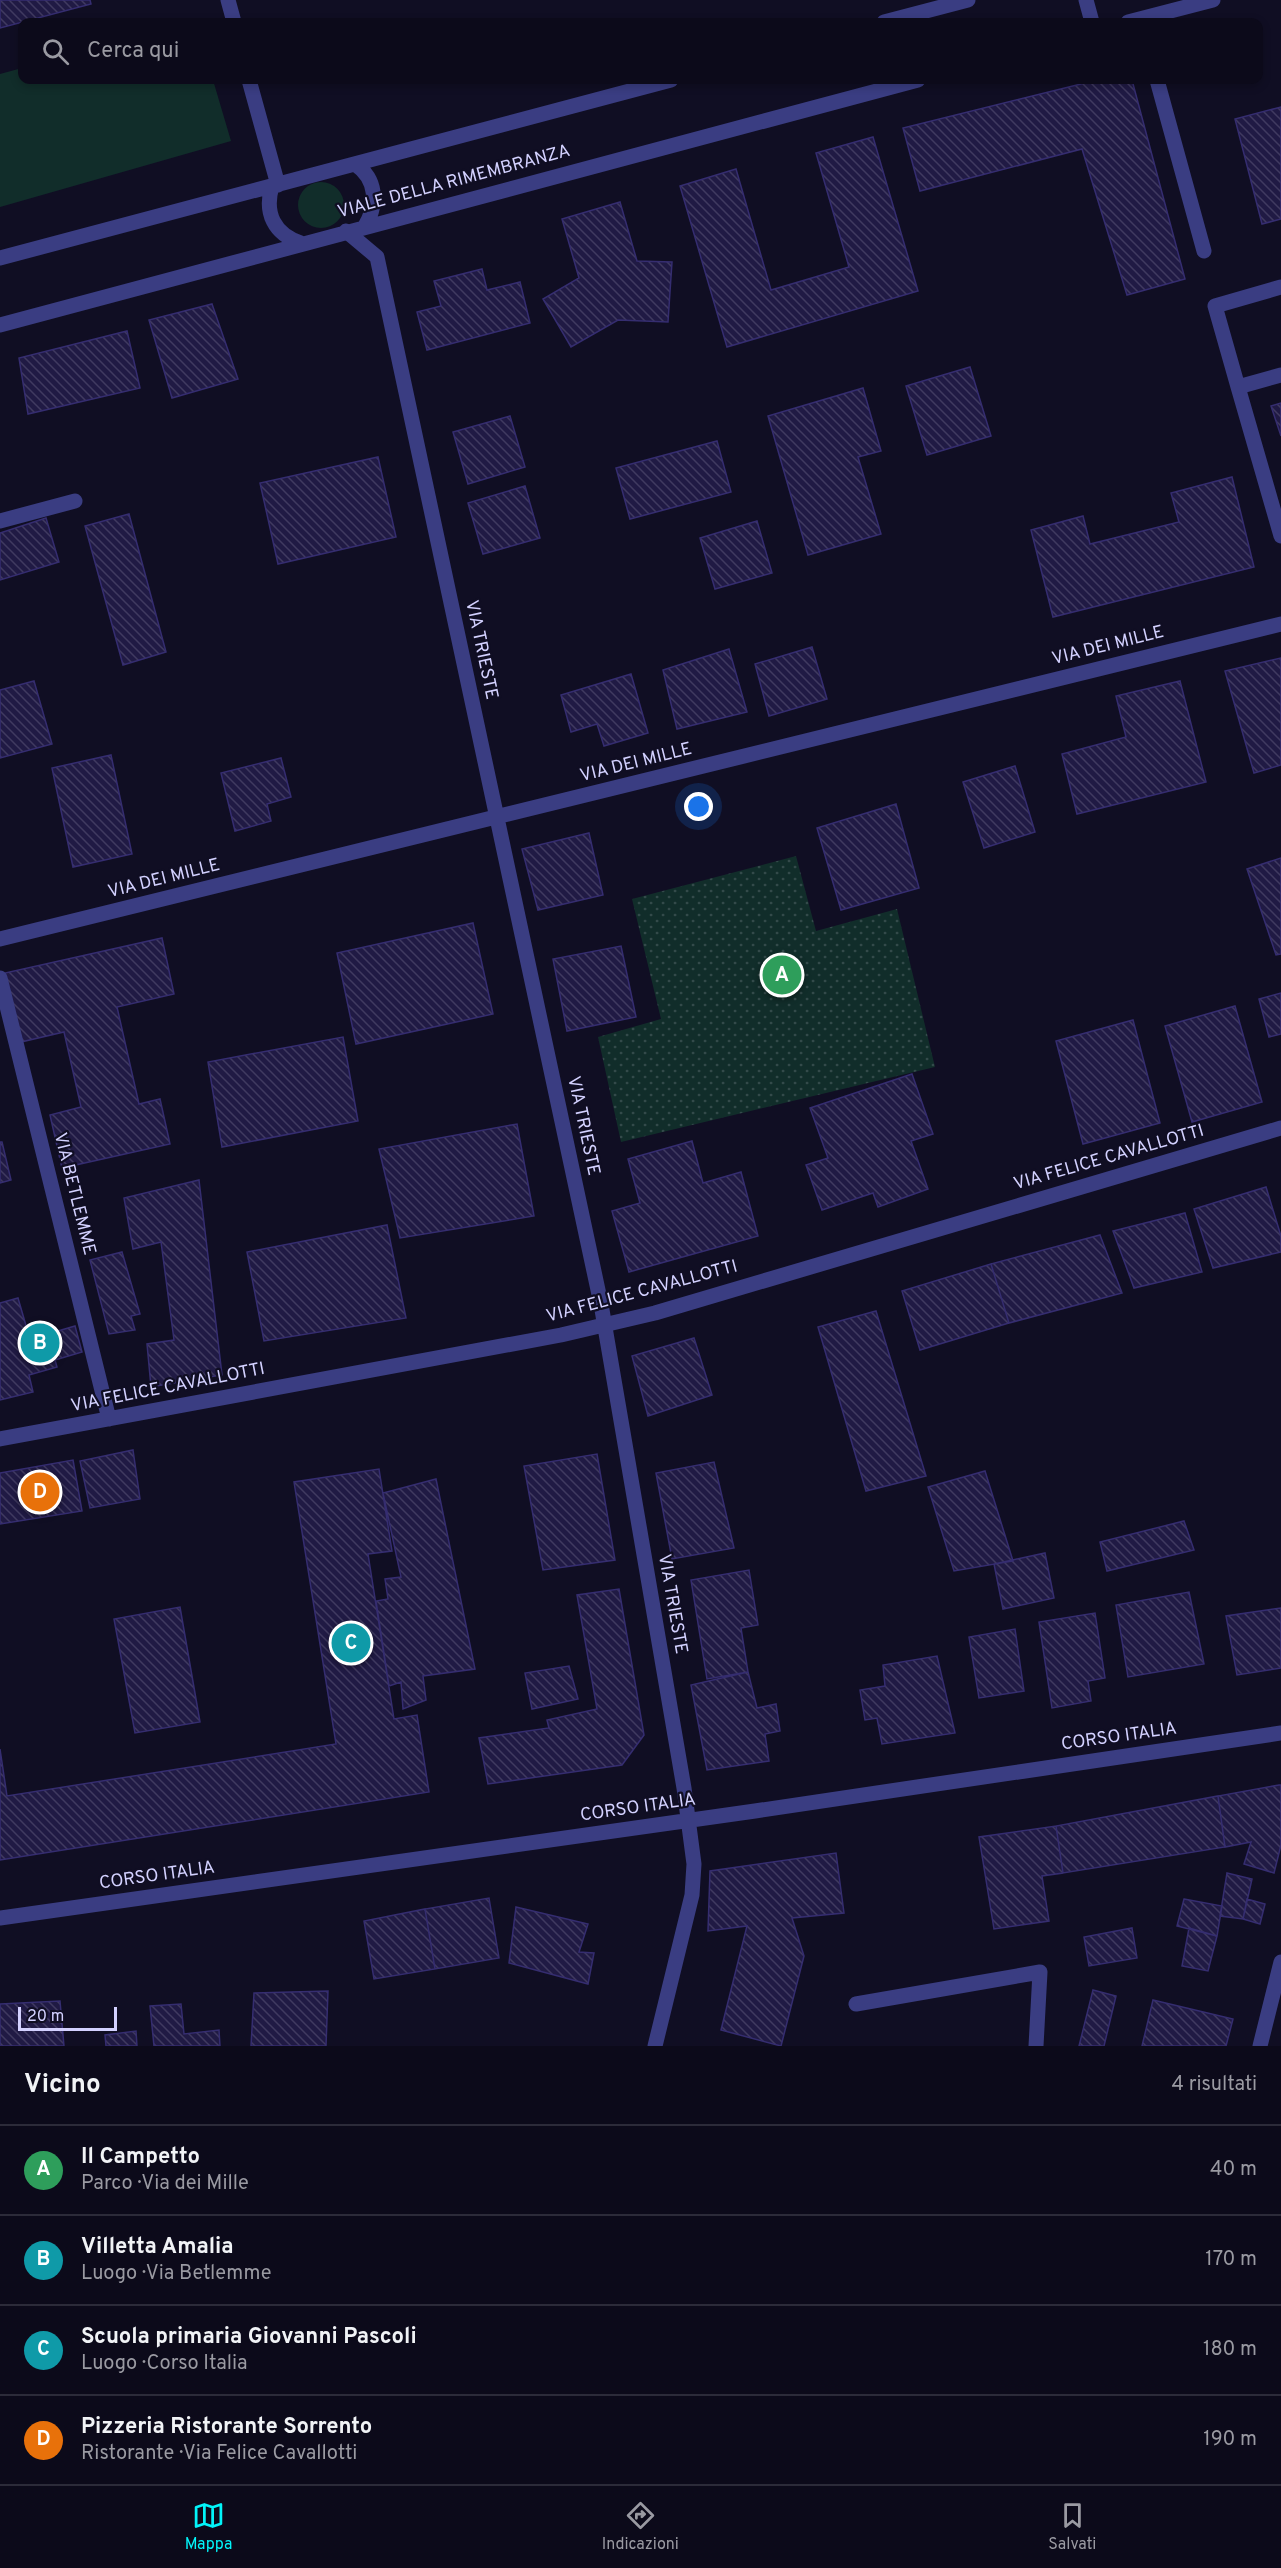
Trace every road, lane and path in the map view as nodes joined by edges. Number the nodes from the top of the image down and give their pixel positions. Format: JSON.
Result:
{"nodes":[{"id":1,"x":228,"y":0,"type":"edge"},
{"id":2,"x":968,"y":0,"type":"edge"},
{"id":3,"x":1086,"y":0,"type":"edge"},
{"id":4,"x":1213,"y":0,"type":"edge"},
{"id":5,"x":233,"y":18,"type":"edge"},
{"id":6,"x":899,"y":18,"type":"edge"},
{"id":7,"x":1091,"y":18,"type":"edge"},
{"id":8,"x":1150,"y":18,"type":"edge"},
{"id":9,"x":250,"y":84,"type":"edge"},
{"id":10,"x":656,"y":84,"type":"edge"},
{"id":11,"x":903,"y":84,"type":"edge"},
{"id":12,"x":1157,"y":84,"type":"edge"},
{"id":13,"x":355,"y":164,"type":"junction"},
{"id":14,"x":275,"y":186,"type":"junction"},
{"id":15,"x":365,"y":226,"type":"junction"},
{"id":16,"x":346,"y":231,"type":"junction"},
{"id":17,"x":301,"y":243,"type":"junction"},
{"id":18,"x":1204,"y":251,"type":"dead end"},
{"id":19,"x":0,"y":258,"type":"edge"},
{"id":20,"x":1281,"y":287,"type":"edge"},
{"id":21,"x":0,"y":325,"type":"edge"},
{"id":22,"x":1281,"y":375,"type":"edge"},
{"id":23,"x":1238,"y":387,"type":"junction"},
{"id":24,"x":75,"y":501,"type":"dead end"},
{"id":25,"x":0,"y":521,"type":"edge"},
{"id":26,"x":1281,"y":536,"type":"edge"},
{"id":27,"x":1281,"y":624,"type":"edge"},
{"id":28,"x":496,"y":817,"type":"junction"},
{"id":29,"x":0,"y":939,"type":"edge"},
{"id":30,"x":0,"y":978,"type":"edge"},
{"id":31,"x":1281,"y":1128,"type":"edge"},
{"id":32,"x":604,"y":1325,"type":"junction"},
{"id":33,"x":109,"y":1419,"type":"junction"},
{"id":34,"x":0,"y":1439,"type":"edge"},
{"id":35,"x":1281,"y":1733,"type":"edge"},
{"id":36,"x":688,"y":1820,"type":"junction"},
{"id":37,"x":0,"y":1918,"type":"edge"},
{"id":38,"x":1281,"y":1963,"type":"edge"},
{"id":39,"x":856,"y":2004,"type":"dead end"},
{"id":40,"x":655,"y":2046,"type":"edge"},
{"id":41,"x":1036,"y":2046,"type":"edge"},
{"id":42,"x":1260,"y":2046,"type":"edge"}],
"edges":[{"from":1,"to":5,"type":"street"},
{"from":2,"to":6,"type":"street"},
{"from":3,"to":7,"type":"street"},
{"from":4,"to":8,"type":"street"},
{"from":9,"to":14,"type":"street"},
{"from":10,"to":13,"type":"street"},
{"from":11,"to":15,"type":"street","name":"VIALE DELLA RIMEMBRANZA"},
{"from":12,"to":18,"type":"street"},
{"from":13,"to":14,"type":"street"},
{"from":13,"to":15,"type":"street"},
{"from":14,"to":17,"type":"street"},
{"from":14,"to":19,"type":"street"},
{"from":15,"to":16,"type":"street","name":"VIALE DELLA RIMEMBRANZA"},
{"from":16,"to":17,"type":"street","name":"VIALE DELLA RIMEMBRANZA"},
{"from":16,"to":28,"type":"street","name":"VIA TRIESTE"},
{"from":17,"to":21,"type":"street","name":"VIALE DELLA RIMEMBRANZA"},
{"from":20,"to":23,"type":"street"},
{"from":22,"to":23,"type":"street"},
{"from":23,"to":26,"type":"street"},
{"from":24,"to":25,"type":"street"},
{"from":27,"to":28,"type":"street","name":"VIA DEI MILLE"},
{"from":28,"to":29,"type":"street","name":"VIA DEI MILLE"},
{"from":28,"to":32,"type":"street","name":"VIA TRIESTE"},
{"from":30,"to":33,"type":"street","name":"VIA BETLEMME"},
{"from":31,"to":32,"type":"street","name":"VIA FELICE CAVALLOTTI"},
{"from":32,"to":33,"type":"street","name":"VIA FELICE CAVALLOTTI"},
{"from":32,"to":36,"type":"street","name":"VIA TRIESTE"},
{"from":33,"to":34,"type":"street","name":"VIA FELICE CAVALLOTTI"},
{"from":35,"to":36,"type":"street","name":"CORSO ITALIA"},
{"from":36,"to":37,"type":"street","name":"CORSO ITALIA"},
{"from":36,"to":40,"type":"street","name":"VIA TRIESTE"},
{"from":38,"to":42,"type":"street"},
{"from":39,"to":41,"type":"street"}]}
